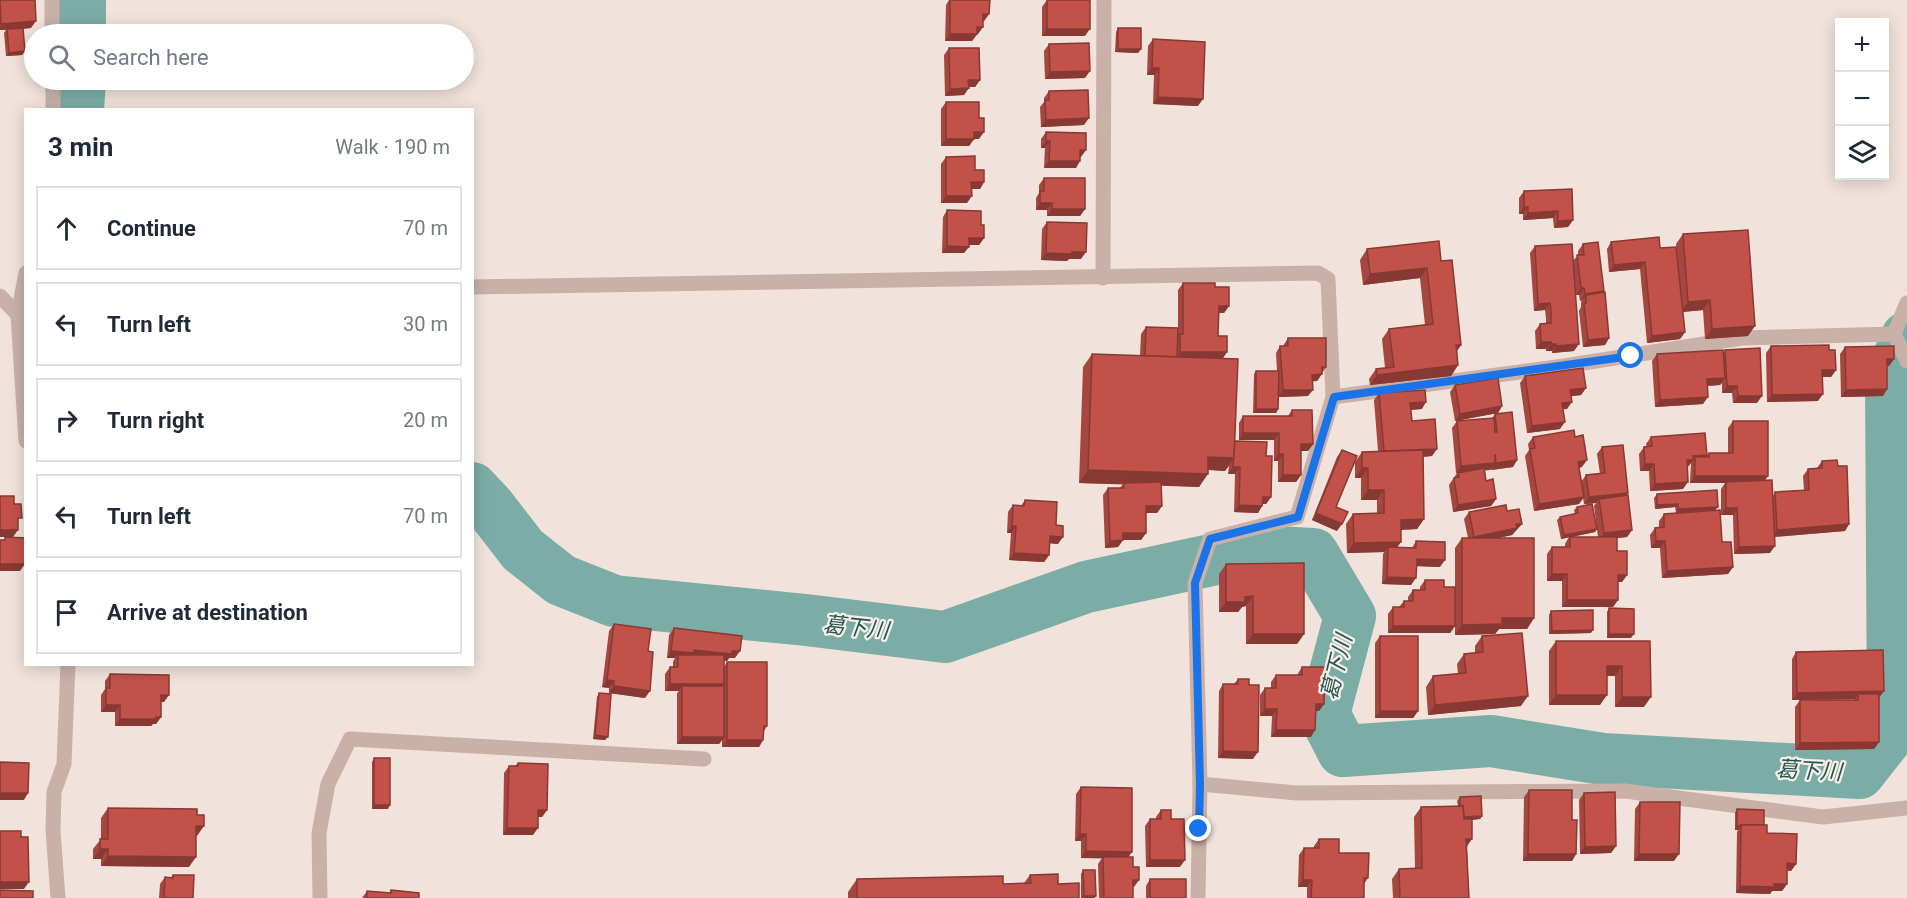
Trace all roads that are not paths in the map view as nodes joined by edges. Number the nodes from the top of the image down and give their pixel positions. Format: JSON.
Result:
{"nodes":[{"id":1,"x":52,"y":0,"type":"edge"},
{"id":2,"x":1104,"y":0,"type":"edge"},
{"id":3,"x":52,"y":24,"type":"edge"},
{"id":4,"x":53,"y":90,"type":"edge"},
{"id":5,"x":53,"y":108,"type":"edge"},
{"id":6,"x":1103,"y":278,"type":"junction"},
{"id":7,"x":474,"y":287,"type":"edge"},
{"id":8,"x":24,"y":294,"type":"edge"},
{"id":9,"x":0,"y":296,"type":"edge"},
{"id":10,"x":1907,"y":303,"type":"edge"},
{"id":11,"x":22,"y":314,"type":"edge"},
{"id":12,"x":1894,"y":334,"type":"junction"},
{"id":13,"x":1907,"y":361,"type":"edge"},
{"id":14,"x":24,"y":378,"type":"edge"},
{"id":15,"x":1334,"y":397,"type":"junction"},
{"id":16,"x":68,"y":666,"type":"edge"},
{"id":17,"x":704,"y":759,"type":"dead end"},
{"id":18,"x":1200,"y":784,"type":"junction"},
{"id":19,"x":1907,"y":808,"type":"edge"},
{"id":20,"x":58,"y":898,"type":"edge"},
{"id":21,"x":320,"y":898,"type":"edge"},
{"id":22,"x":1198,"y":898,"type":"edge"}],
"edges":[{"from":1,"to":3,"type":"street"},
{"from":2,"to":6,"type":"street"},
{"from":4,"to":5,"type":"street"},
{"from":6,"to":7,"type":"street"},
{"from":6,"to":15,"type":"street"},
{"from":8,"to":11,"type":"street"},
{"from":9,"to":11,"type":"street"},
{"from":10,"to":12,"type":"street"},
{"from":11,"to":14,"type":"street"},
{"from":12,"to":13,"type":"street"},
{"from":12,"to":15,"type":"street"},
{"from":15,"to":18,"type":"street"},
{"from":16,"to":20,"type":"street"},
{"from":17,"to":21,"type":"street"},
{"from":18,"to":19,"type":"street"},
{"from":18,"to":22,"type":"street"}]}
